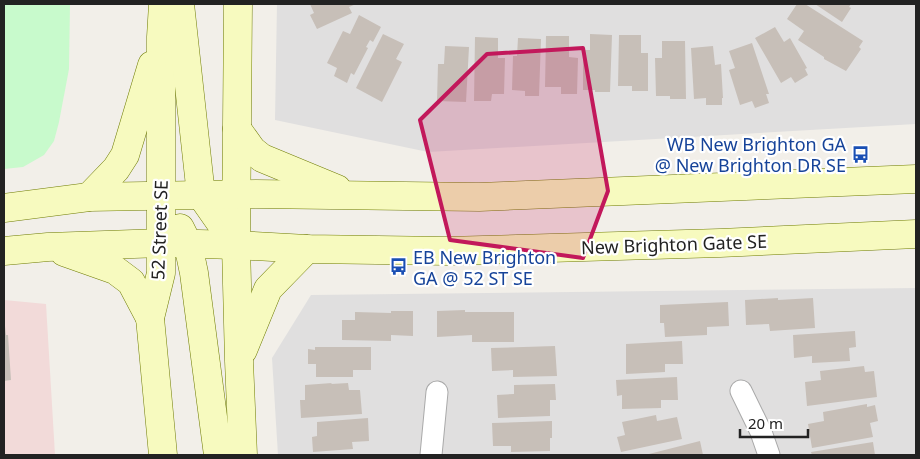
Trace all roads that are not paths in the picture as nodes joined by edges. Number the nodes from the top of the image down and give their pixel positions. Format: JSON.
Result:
{"nodes":[{"id":1,"x":163,"y":4,"type":"edge"},
{"id":2,"x":180,"y":4,"type":"edge"},
{"id":3,"x":238,"y":4,"type":"edge"},
{"id":4,"x":161,"y":37,"type":"junction"},
{"id":5,"x":237,"y":129,"type":"junction"},
{"id":6,"x":916,"y":179,"type":"edge"},
{"id":7,"x":236,"y":194,"type":"junction"},
{"id":8,"x":161,"y":195,"type":"junction"},
{"id":9,"x":201,"y":195,"type":"junction"},
{"id":10,"x":350,"y":195,"type":"junction"},
{"id":11,"x":89,"y":197,"type":"junction"},
{"id":12,"x":4,"y":208,"type":"edge"},
{"id":13,"x":916,"y":234,"type":"edge"},
{"id":14,"x":175,"y":244,"type":"junction"},
{"id":15,"x":236,"y":245,"type":"junction"},
{"id":16,"x":48,"y":246,"type":"junction"},
{"id":17,"x":307,"y":249,"type":"junction"},
{"id":18,"x":4,"y":251,"type":"edge"},
{"id":19,"x":150,"y":318,"type":"junction"},
{"id":20,"x":239,"y":361,"type":"junction"},
{"id":21,"x":741,"y":391,"type":"dead end"},
{"id":22,"x":437,"y":392,"type":"dead end"},
{"id":23,"x":164,"y":455,"type":"edge"},
{"id":24,"x":218,"y":455,"type":"edge"},
{"id":25,"x":244,"y":455,"type":"edge"},
{"id":26,"x":430,"y":455,"type":"edge"},
{"id":27,"x":770,"y":455,"type":"edge"}],
"edges":[{"from":1,"to":4,"type":"main road","name":"52 Street SE"},
{"from":2,"to":9,"type":"main road"},
{"from":3,"to":5,"type":"main road"},
{"from":4,"to":8,"type":"main road","name":"52 Street SE"},
{"from":4,"to":11,"type":"main road"},
{"from":5,"to":7,"type":"main road"},
{"from":5,"to":10,"type":"main road"},
{"from":6,"to":10,"type":"main road"},
{"from":7,"to":9,"type":"main road"},
{"from":7,"to":10,"type":"main road"},
{"from":7,"to":15,"type":"main road"},
{"from":8,"to":9,"type":"main road"},
{"from":8,"to":11,"type":"main road"},
{"from":8,"to":14,"type":"main road"},
{"from":9,"to":15,"type":"main road"},
{"from":11,"to":12,"type":"main road"},
{"from":13,"to":17,"type":"main road","name":"New Brighton Gate SE"},
{"from":14,"to":15,"type":"main road","name":"New Brighton Gate SE"},
{"from":14,"to":16,"type":"main road","name":"New Brighton Gate SE"},
{"from":14,"to":19,"type":"main road","name":"52 Street SE"},
{"from":14,"to":24,"type":"main road"},
{"from":15,"to":17,"type":"main road","name":"New Brighton Gate SE"},
{"from":15,"to":20,"type":"main road"},
{"from":16,"to":18,"type":"main road","name":"New Brighton Gate SE"},
{"from":16,"to":19,"type":"main road"},
{"from":17,"to":20,"type":"main road"},
{"from":19,"to":23,"type":"main road","name":"52 Street SE"},
{"from":20,"to":25,"type":"main road"},
{"from":21,"to":27,"type":"street"},
{"from":22,"to":26,"type":"street"}]}
